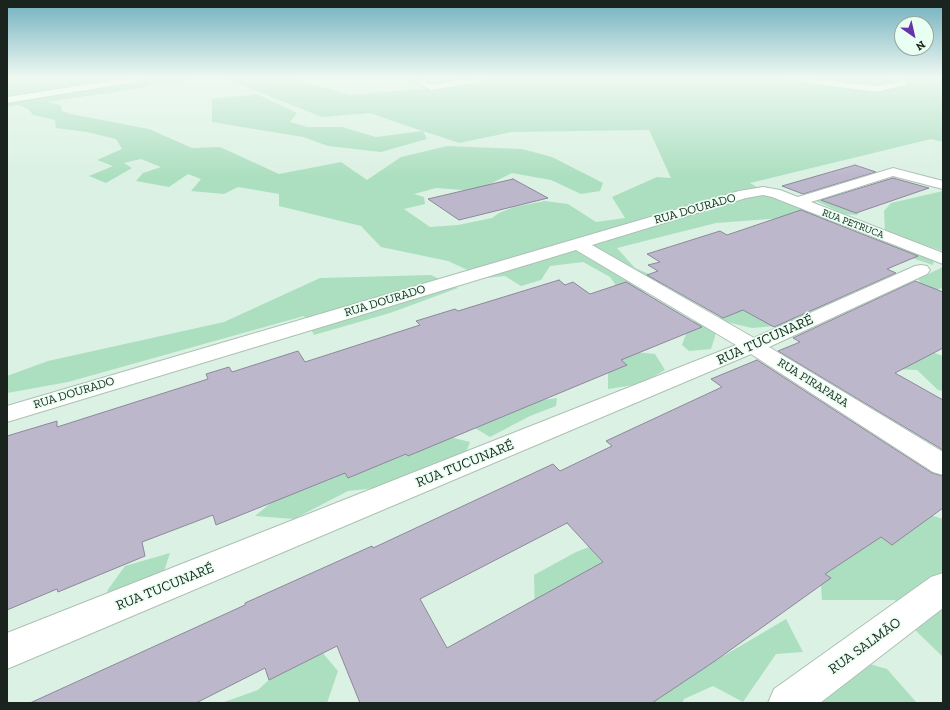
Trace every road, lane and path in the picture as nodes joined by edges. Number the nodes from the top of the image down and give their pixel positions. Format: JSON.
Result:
{"nodes":[{"id":1,"x":943,"y":185,"type":"edge"},
{"id":2,"x":763,"y":192,"type":"joint"},
{"id":3,"x":797,"y":202,"type":"junction"},
{"id":4,"x":577,"y":244,"type":"junction"},
{"id":5,"x":932,"y":265,"type":"edge"},
{"id":6,"x":753,"y":346,"type":"junction"},
{"id":7,"x":7,"y":414,"type":"edge"},
{"id":8,"x":943,"y":465,"type":"edge"},
{"id":9,"x":943,"y":588,"type":"edge"},
{"id":10,"x":7,"y":651,"type":"edge"},
{"id":11,"x":788,"y":703,"type":"edge"}],
"edges":[{"from":1,"to":3,"type":"street"},
{"from":2,"to":3,"type":"street","name":"RUA PETRUCA"},
{"from":2,"to":4,"type":"street","name":"RUA DOURADO"},
{"from":3,"to":5,"type":"street","name":"RUA PETRUCA"},
{"from":4,"to":6,"type":"street","name":"RUA PIRAPARA"},
{"from":4,"to":7,"type":"street","name":"RUA DOURADO"},
{"from":5,"to":6,"type":"street","name":"RUA TUCUNARÉ"},
{"from":6,"to":8,"type":"street","name":"RUA PIRAPARA"},
{"from":6,"to":10,"type":"street","name":"RUA TUCUNARÉ"},
{"from":9,"to":11,"type":"street","name":"RUA SALMÃO"}]}
